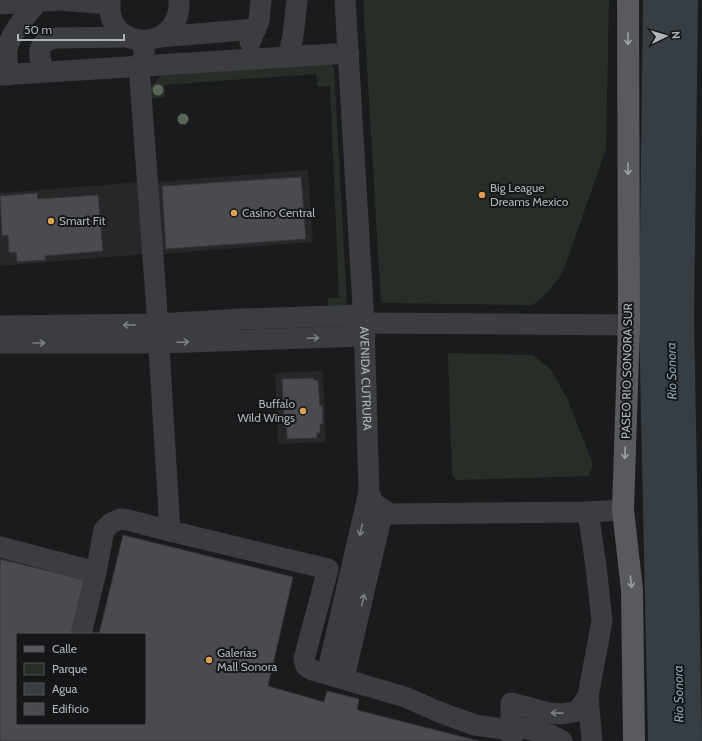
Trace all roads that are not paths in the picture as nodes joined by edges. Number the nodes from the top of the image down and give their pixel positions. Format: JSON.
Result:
{"nodes":[{"id":1,"x":179,"y":0,"type":"edge"},
{"id":2,"x":261,"y":0,"type":"edge"},
{"id":3,"x":297,"y":0,"type":"edge"},
{"id":4,"x":345,"y":0,"type":"edge"},
{"id":5,"x":628,"y":0,"type":"edge"},
{"id":6,"x":38,"y":1,"type":"edge"},
{"id":7,"x":110,"y":2,"type":"edge"},
{"id":8,"x":0,"y":4,"type":"edge"},
{"id":9,"x":255,"y":29,"type":"junction"},
{"id":10,"x":144,"y":38,"type":"junction"},
{"id":11,"x":349,"y":53,"type":"junction"},
{"id":12,"x":288,"y":57,"type":"junction"},
{"id":13,"x":243,"y":60,"type":"junction"},
{"id":14,"x":139,"y":66,"type":"junction"},
{"id":15,"x":44,"y":72,"type":"junction"},
{"id":16,"x":4,"y":75,"type":"edge"},
{"id":17,"x":364,"y":325,"type":"junction"},
{"id":18,"x":629,"y":325,"type":"junction"},
{"id":19,"x":0,"y":326,"type":"edge"},
{"id":20,"x":158,"y":334,"type":"junction"},
{"id":21,"x":0,"y":343,"type":"edge"},
{"id":22,"x":369,"y":492,"type":"junction"},
{"id":23,"x":383,"y":510,"type":"junction"},
{"id":24,"x":623,"y":510,"type":"junction"},
{"id":25,"x":588,"y":512,"type":"junction"},
{"id":26,"x":170,"y":530,"type":"junction"},
{"id":27,"x":0,"y":546,"type":"edge"},
{"id":28,"x":96,"y":572,"type":"junction"},
{"id":29,"x":81,"y":633,"type":"edge"},
{"id":30,"x":335,"y":676,"type":"junction"},
{"id":31,"x":588,"y":696,"type":"junction"},
{"id":32,"x":512,"y":736,"type":"edge"},
{"id":33,"x":562,"y":741,"type":"edge"},
{"id":34,"x":592,"y":741,"type":"edge"},
{"id":35,"x":634,"y":741,"type":"edge"}],
"edges":[{"from":1,"to":10,"type":"street"},
{"from":2,"to":9,"type":"street"},
{"from":3,"to":12,"type":"street"},
{"from":4,"to":11,"type":"street","name":"AVENIDA CUTRURA"},
{"from":5,"to":18,"type":"main road","name":"PASEO RIO SONORA SUR","one_way":true},
{"from":6,"to":7,"type":"street"},
{"from":6,"to":8,"type":"street"},
{"from":6,"to":16,"type":"street"},
{"from":7,"to":10,"type":"street"},
{"from":9,"to":10,"type":"street"},
{"from":9,"to":13,"type":"street"},
{"from":10,"to":14,"type":"street"},
{"from":10,"to":15,"type":"street"},
{"from":11,"to":12,"type":"street"},
{"from":11,"to":17,"type":"street","name":"AVENIDA CUTRURA"},
{"from":12,"to":13,"type":"street"},
{"from":13,"to":14,"type":"street"},
{"from":14,"to":15,"type":"street"},
{"from":14,"to":20,"type":"street"},
{"from":15,"to":16,"type":"street"},
{"from":17,"to":18,"type":"street"},
{"from":20,"to":17,"type":"street","one_way":true},
{"from":17,"to":20,"type":"street"},
{"from":17,"to":22,"type":"street","name":"AVENIDA CUTRURA"},
{"from":18,"to":24,"type":"main road","name":"PASEO RIO SONORA SUR","one_way":true},
{"from":20,"to":19,"type":"street","one_way":true},
{"from":21,"to":20,"type":"street","one_way":true},
{"from":20,"to":26,"type":"street"},
{"from":22,"to":23,"type":"street"},
{"from":22,"to":30,"type":"street","name":"AVENIDA CUTRURA","one_way":true},
{"from":23,"to":25,"type":"street"},
{"from":30,"to":23,"type":"street","one_way":true},
{"from":24,"to":25,"type":"street"},
{"from":24,"to":35,"type":"main road","name":"PASEO RIO SONORA SUR","one_way":true},
{"from":25,"to":31,"type":"street"},
{"from":26,"to":28,"type":"street"},
{"from":26,"to":30,"type":"street"},
{"from":27,"to":28,"type":"street"},
{"from":28,"to":29,"type":"street"},
{"from":30,"to":32,"type":"street"},
{"from":31,"to":32,"type":"street","one_way":true},
{"from":31,"to":34,"type":"street"},
{"from":32,"to":33,"type":"street"}]}
